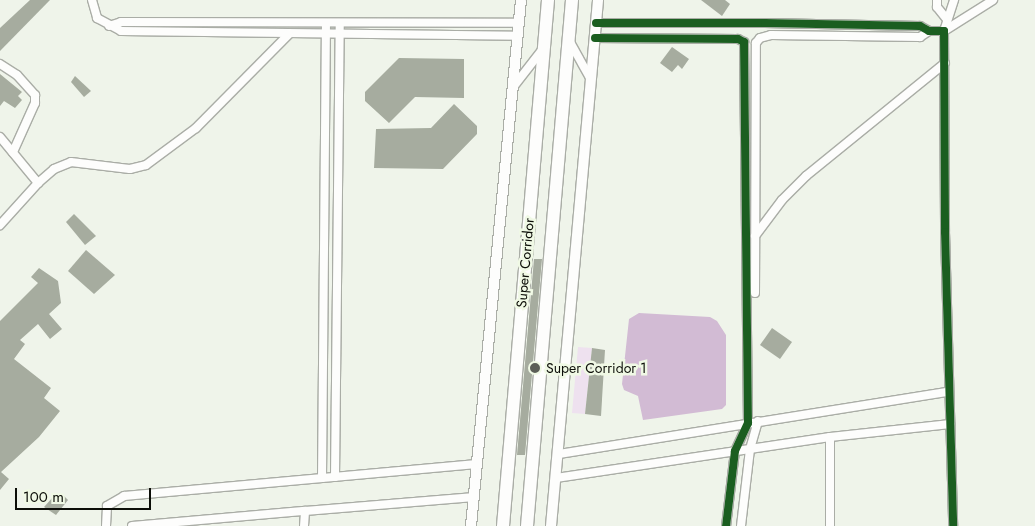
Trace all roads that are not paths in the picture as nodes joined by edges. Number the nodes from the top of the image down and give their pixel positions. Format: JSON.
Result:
{"nodes":[{"id":1,"x":92,"y":0,"type":"edge"},
{"id":2,"x":521,"y":0,"type":"edge"},
{"id":3,"x":548,"y":0,"type":"edge"},
{"id":4,"x":572,"y":0,"type":"edge"},
{"id":5,"x":598,"y":0,"type":"edge"},
{"id":6,"x":937,"y":0,"type":"edge"},
{"id":7,"x":954,"y":0,"type":"edge"},
{"id":8,"x":993,"y":0,"type":"edge"},
{"id":9,"x":946,"y":18,"type":"junction"},
{"id":10,"x":340,"y":23,"type":"junction"},
{"id":11,"x":519,"y":23,"type":"junction"},
{"id":12,"x":596,"y":23,"type":"junction"},
{"id":13,"x":326,"y":24,"type":"junction"},
{"id":14,"x":109,"y":26,"type":"junction"},
{"id":15,"x":929,"y":31,"type":"junction"},
{"id":16,"x":944,"y":31,"type":"junction"},
{"id":17,"x":289,"y":34,"type":"junction"},
{"id":18,"x":326,"y":35,"type":"junction"},
{"id":19,"x":339,"y":35,"type":"junction"},
{"id":20,"x":518,"y":36,"type":"junction"},
{"id":21,"x":595,"y":38,"type":"junction"},
{"id":22,"x":569,"y":40,"type":"junction"},
{"id":23,"x":544,"y":48,"type":"junction"},
{"id":24,"x":945,"y":63,"type":"junction"},
{"id":25,"x":0,"y":64,"type":"edge"},
{"id":26,"x":591,"y":82,"type":"junction"},
{"id":27,"x":514,"y":86,"type":"junction"},
{"id":28,"x":0,"y":137,"type":"edge"},
{"id":29,"x":13,"y":152,"type":"junction"},
{"id":30,"x":38,"y":183,"type":"junction"},
{"id":31,"x":0,"y":225,"type":"edge"},
{"id":32,"x":754,"y":237,"type":"junction"},
{"id":33,"x":755,"y":293,"type":"dead end"},
{"id":34,"x":948,"y":392,"type":"junction"},
{"id":35,"x":758,"y":421,"type":"junction"},
{"id":36,"x":748,"y":423,"type":"junction"},
{"id":37,"x":950,"y":424,"type":"junction"},
{"id":38,"x":830,"y":438,"type":"junction"},
{"id":39,"x":750,"y":449,"type":"junction"},
{"id":40,"x":735,"y":451,"type":"junction"},
{"id":41,"x":559,"y":454,"type":"junction"},
{"id":42,"x":477,"y":464,"type":"junction"},
{"id":43,"x":335,"y":477,"type":"junction"},
{"id":44,"x":322,"y":478,"type":"junction"},
{"id":45,"x":556,"y":478,"type":"junction"},
{"id":46,"x":474,"y":497,"type":"junction"},
{"id":47,"x":305,"y":511,"type":"junction"},
{"id":48,"x":106,"y":526,"type":"edge"},
{"id":49,"x":132,"y":526,"type":"edge"},
{"id":50,"x":304,"y":526,"type":"edge"},
{"id":51,"x":471,"y":526,"type":"edge"},
{"id":52,"x":503,"y":526,"type":"edge"},
{"id":53,"x":527,"y":526,"type":"edge"},
{"id":54,"x":551,"y":526,"type":"edge"},
{"id":55,"x":726,"y":526,"type":"edge"},
{"id":56,"x":741,"y":526,"type":"edge"},
{"id":57,"x":830,"y":526,"type":"edge"},
{"id":58,"x":953,"y":526,"type":"edge"}],
"edges":[{"from":1,"to":14,"type":"street"},
{"from":2,"to":11,"type":"street"},
{"from":3,"to":23,"type":"main road","name":"Super Corridor"},
{"from":4,"to":22,"type":"main road","name":"Super Corridor"},
{"from":5,"to":12,"type":"street"},
{"from":6,"to":9,"type":"street"},
{"from":7,"to":9,"type":"street"},
{"from":8,"to":16,"type":"street"},
{"from":9,"to":16,"type":"street"},
{"from":10,"to":11,"type":"street"},
{"from":10,"to":13,"type":"street"},
{"from":10,"to":19,"type":"street"},
{"from":11,"to":20,"type":"street"},
{"from":12,"to":15,"type":"street"},
{"from":12,"to":21,"type":"street"},
{"from":13,"to":14,"type":"street"},
{"from":13,"to":18,"type":"street"},
{"from":14,"to":17,"type":"street"},
{"from":15,"to":16,"type":"street"},
{"from":15,"to":32,"type":"street"},
{"from":16,"to":24,"type":"street"},
{"from":17,"to":18,"type":"street"},
{"from":17,"to":30,"type":"street"},
{"from":18,"to":19,"type":"street"},
{"from":18,"to":44,"type":"street"},
{"from":19,"to":20,"type":"street"},
{"from":19,"to":43,"type":"street"},
{"from":20,"to":27,"type":"street"},
{"from":21,"to":26,"type":"street"},
{"from":21,"to":36,"type":"street"},
{"from":22,"to":26,"type":"street"},
{"from":22,"to":53,"type":"main road","name":"Super Corridor"},
{"from":23,"to":27,"type":"street"},
{"from":23,"to":52,"type":"main road","name":"Super Corridor"},
{"from":24,"to":32,"type":"street"},
{"from":24,"to":34,"type":"street"},
{"from":25,"to":29,"type":"street"},
{"from":26,"to":41,"type":"street"},
{"from":27,"to":42,"type":"street"},
{"from":28,"to":29,"type":"street"},
{"from":29,"to":30,"type":"street"},
{"from":30,"to":31,"type":"street"},
{"from":32,"to":33,"type":"street"},
{"from":34,"to":35,"type":"street"},
{"from":34,"to":37,"type":"street"},
{"from":35,"to":36,"type":"street"},
{"from":35,"to":39,"type":"street"},
{"from":36,"to":40,"type":"street"},
{"from":36,"to":41,"type":"street"},
{"from":37,"to":38,"type":"street"},
{"from":37,"to":58,"type":"street"},
{"from":38,"to":39,"type":"street"},
{"from":38,"to":57,"type":"street"},
{"from":39,"to":40,"type":"street"},
{"from":39,"to":56,"type":"street"},
{"from":40,"to":45,"type":"street"},
{"from":40,"to":55,"type":"street"},
{"from":41,"to":45,"type":"street"},
{"from":42,"to":43,"type":"street"},
{"from":42,"to":46,"type":"street"},
{"from":43,"to":44,"type":"street"},
{"from":44,"to":48,"type":"street"},
{"from":45,"to":54,"type":"street"},
{"from":46,"to":47,"type":"street"},
{"from":46,"to":51,"type":"street"},
{"from":47,"to":49,"type":"street"},
{"from":47,"to":50,"type":"street"}]}
